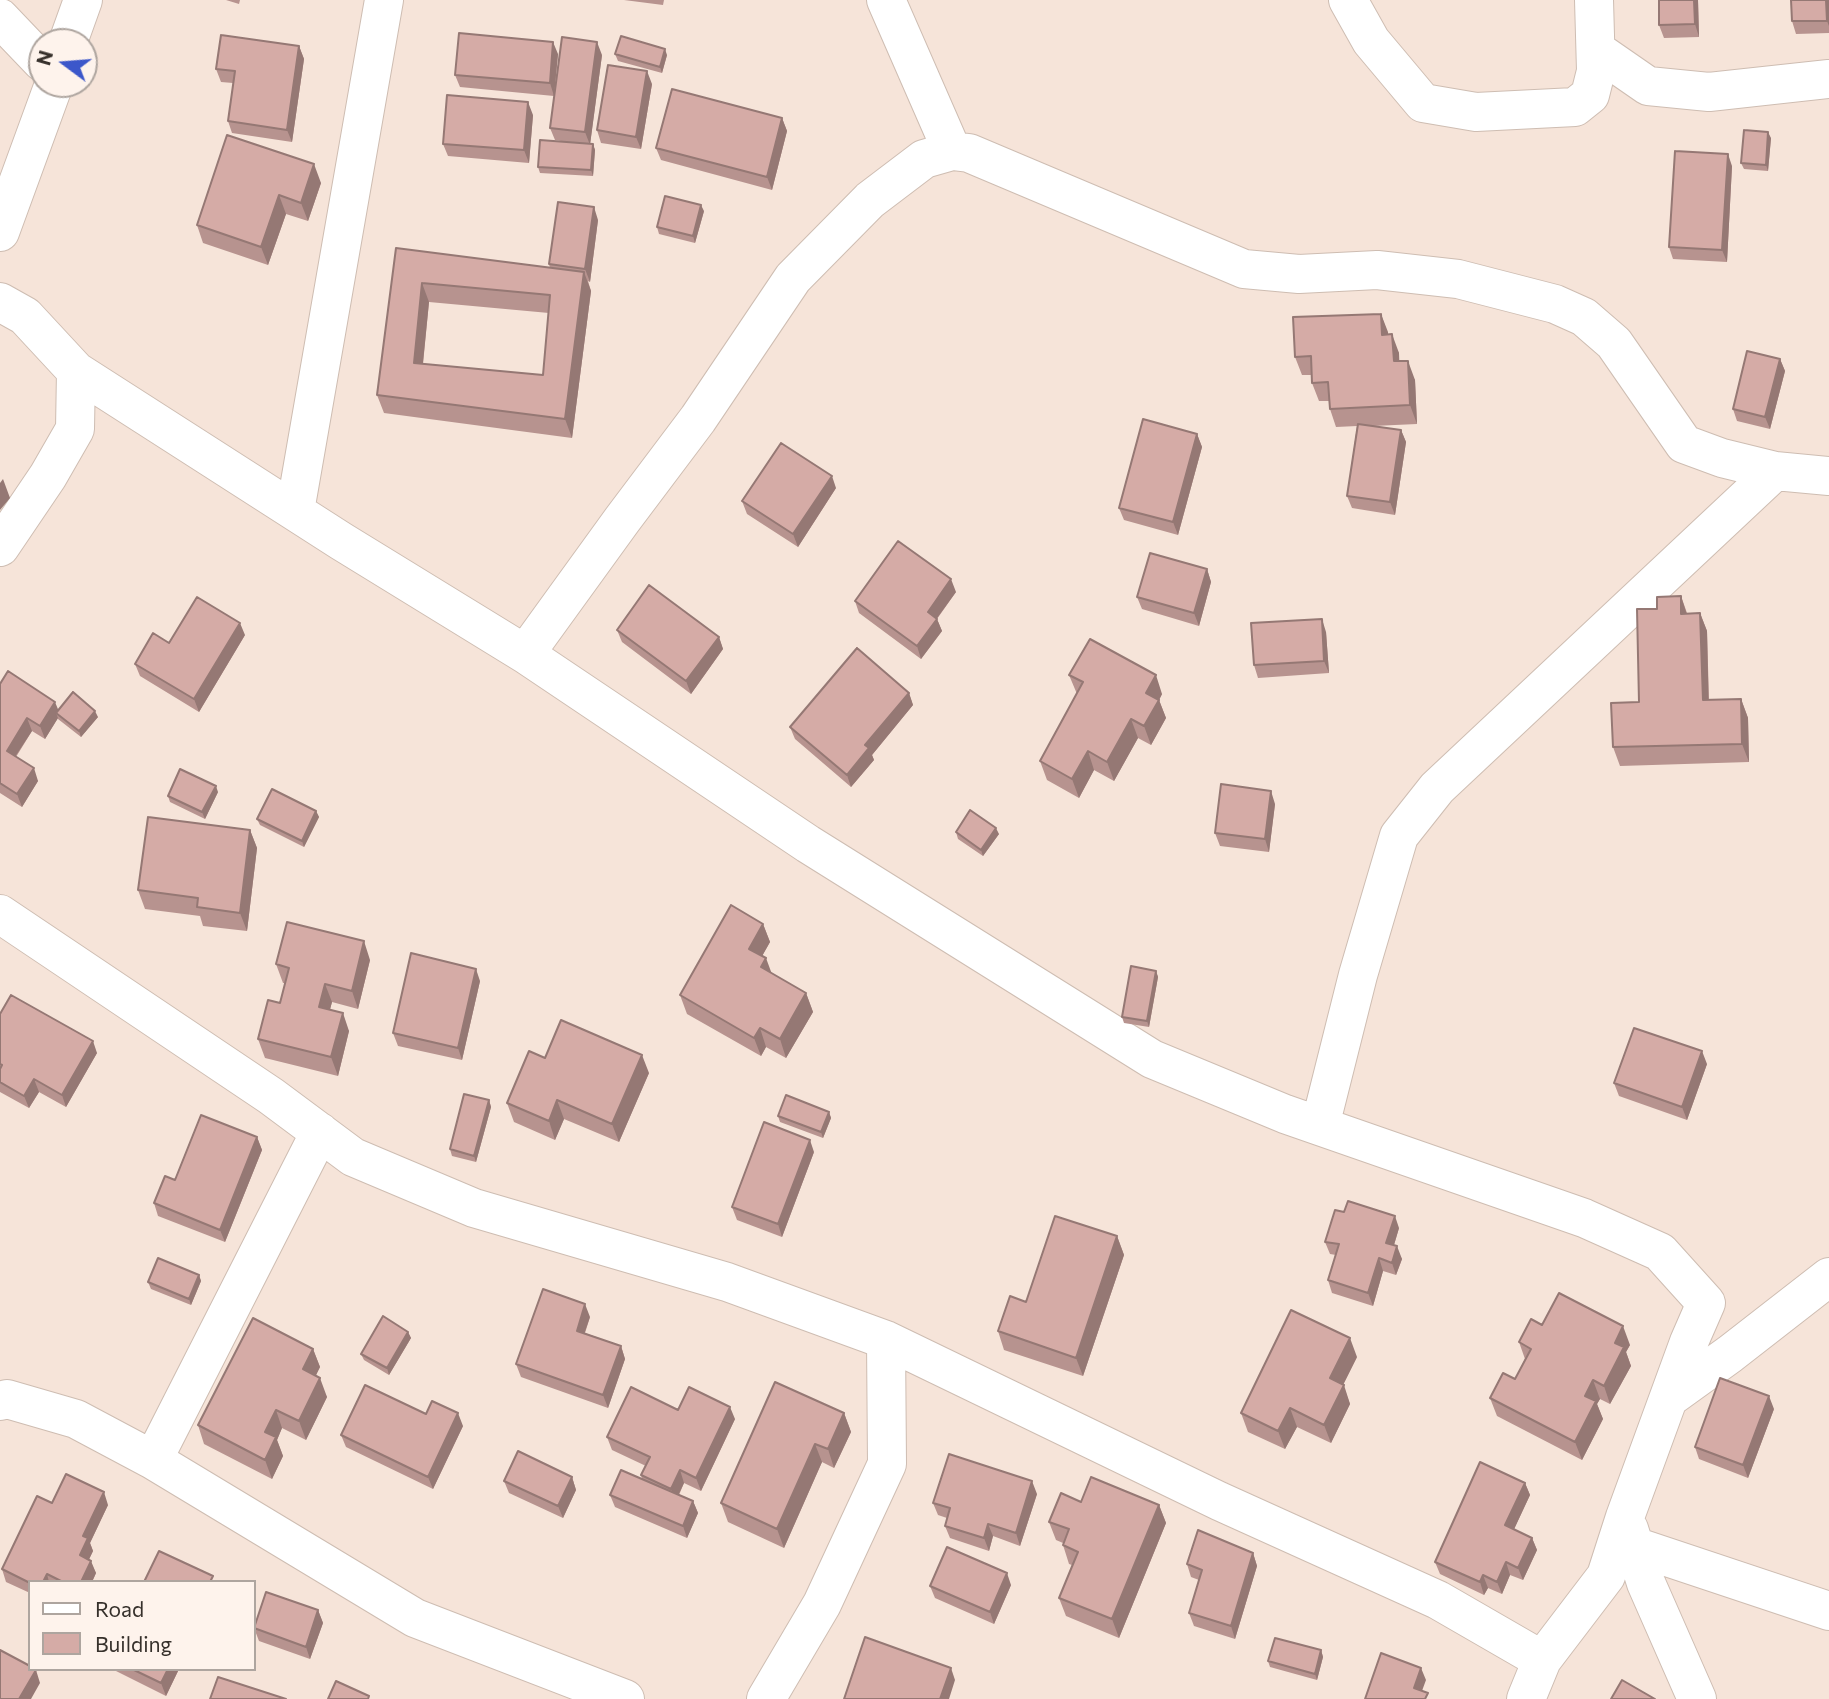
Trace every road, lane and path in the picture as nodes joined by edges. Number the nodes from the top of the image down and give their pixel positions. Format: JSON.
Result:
{"nodes":[{"id":1,"x":83,"y":0,"type":"edge"},
{"id":2,"x":384,"y":0,"type":"edge"},
{"id":3,"x":886,"y":0,"type":"edge"},
{"id":4,"x":1348,"y":0,"type":"edge"},
{"id":5,"x":1594,"y":0,"type":"edge"},
{"id":6,"x":0,"y":18,"type":"edge"},
{"id":7,"x":73,"y":28,"type":"edge"},
{"id":8,"x":28,"y":47,"type":"edge"},
{"id":9,"x":1596,"y":50,"type":"junction"},
{"id":10,"x":1829,"y":79,"type":"edge"},
{"id":11,"x":49,"y":98,"type":"edge"},
{"id":12,"x":953,"y":151,"type":"junction"},
{"id":13,"x":0,"y":232,"type":"edge"},
{"id":14,"x":0,"y":302,"type":"edge"},
{"id":15,"x":76,"y":371,"type":"junction"},
{"id":16,"x":1775,"y":471,"type":"junction"},
{"id":17,"x":1829,"y":476,"type":"edge"},
{"id":18,"x":295,"y":511,"type":"junction"},
{"id":19,"x":0,"y":547,"type":"edge"},
{"id":20,"x":526,"y":654,"type":"junction"},
{"id":21,"x":0,"y":914,"type":"edge"},
{"id":22,"x":1320,"y":1126,"type":"junction"},
{"id":23,"x":320,"y":1132,"type":"junction"},
{"id":24,"x":1829,"y":1277,"type":"edge"},
{"id":25,"x":886,"y":1340,"type":"junction"},
{"id":26,"x":1669,"y":1398,"type":"junction"},
{"id":27,"x":0,"y":1401,"type":"edge"},
{"id":28,"x":153,"y":1460,"type":"junction"},
{"id":29,"x":1630,"y":1531,"type":"junction"},
{"id":30,"x":1829,"y":1611,"type":"edge"},
{"id":31,"x":1542,"y":1660,"type":"junction"},
{"id":32,"x":625,"y":1699,"type":"edge"},
{"id":33,"x":766,"y":1699,"type":"edge"},
{"id":34,"x":1526,"y":1699,"type":"edge"},
{"id":35,"x":1697,"y":1699,"type":"edge"}],
"edges":[{"from":1,"to":7,"type":"street"},
{"from":2,"to":18,"type":"street"},
{"from":3,"to":12,"type":"street"},
{"from":4,"to":9,"type":"street"},
{"from":5,"to":9,"type":"street"},
{"from":6,"to":8,"type":"street"},
{"from":9,"to":10,"type":"street"},
{"from":11,"to":13,"type":"street"},
{"from":12,"to":16,"type":"street"},
{"from":12,"to":20,"type":"street"},
{"from":14,"to":15,"type":"street"},
{"from":15,"to":18,"type":"street"},
{"from":15,"to":19,"type":"street"},
{"from":16,"to":17,"type":"street"},
{"from":16,"to":22,"type":"street"},
{"from":18,"to":20,"type":"street"},
{"from":20,"to":22,"type":"street"},
{"from":21,"to":23,"type":"street"},
{"from":22,"to":26,"type":"street"},
{"from":23,"to":25,"type":"street"},
{"from":23,"to":28,"type":"street"},
{"from":24,"to":26,"type":"street"},
{"from":25,"to":31,"type":"street"},
{"from":25,"to":33,"type":"street"},
{"from":26,"to":29,"type":"street"},
{"from":27,"to":28,"type":"street"},
{"from":28,"to":32,"type":"street"},
{"from":29,"to":30,"type":"street"},
{"from":29,"to":31,"type":"street"},
{"from":29,"to":35,"type":"street"},
{"from":31,"to":34,"type":"street"}]}
